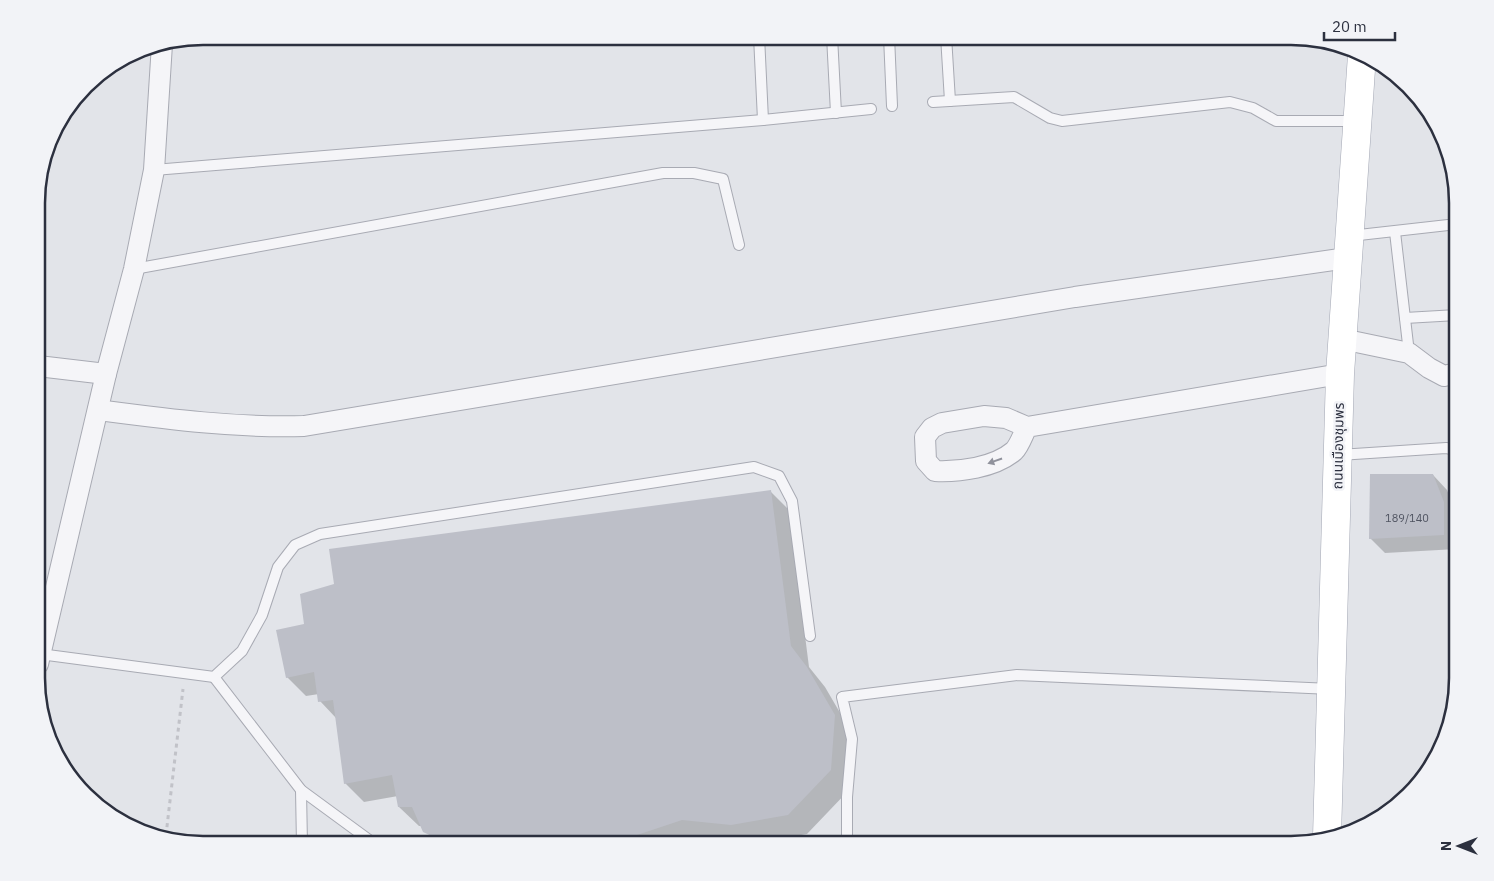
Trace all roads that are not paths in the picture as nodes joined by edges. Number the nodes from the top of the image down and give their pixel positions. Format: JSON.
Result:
{"nodes":[{"id":1,"x":759,"y":45,"type":"edge"},
{"id":2,"x":832,"y":45,"type":"edge"},
{"id":3,"x":889,"y":45,"type":"edge"},
{"id":4,"x":947,"y":45,"type":"edge"},
{"id":5,"x":162,"y":50,"type":"edge"},
{"id":6,"x":1361,"y":62,"type":"edge"},
{"id":7,"x":950,"y":100,"type":"junction"},
{"id":8,"x":933,"y":102,"type":"dead end"},
{"id":9,"x":892,"y":106,"type":"dead end"},
{"id":10,"x":871,"y":109,"type":"dead end"},
{"id":11,"x":836,"y":112,"type":"junction"},
{"id":12,"x":763,"y":120,"type":"junction"},
{"id":13,"x":1356,"y":121,"type":"junction"},
{"id":14,"x":154,"y":170,"type":"junction"},
{"id":15,"x":1449,"y":225,"type":"edge"},
{"id":16,"x":1395,"y":232,"type":"junction"},
{"id":17,"x":738,"y":245,"type":"dead end"},
{"id":18,"x":1348,"y":247,"type":"junction"},
{"id":19,"x":134,"y":269,"type":"junction"},
{"id":20,"x":1449,"y":315,"type":"edge"},
{"id":21,"x":1405,"y":318,"type":"junction"},
{"id":22,"x":1342,"y":339,"type":"junction"},
{"id":23,"x":1409,"y":353,"type":"junction"},
{"id":24,"x":45,"y":367,"type":"edge"},
{"id":25,"x":106,"y":374,"type":"junction"},
{"id":26,"x":1340,"y":374,"type":"junction"},
{"id":27,"x":1449,"y":375,"type":"edge"},
{"id":28,"x":98,"y":410,"type":"junction"},
{"id":29,"x":1027,"y":427,"type":"junction"},
{"id":30,"x":1449,"y":449,"type":"edge"},
{"id":31,"x":1338,"y":455,"type":"junction"},
{"id":32,"x":45,"y":612,"type":"edge"},
{"id":33,"x":810,"y":636,"type":"dead end"},
{"id":34,"x":45,"y":660,"type":"edge"},
{"id":35,"x":214,"y":677,"type":"junction"},
{"id":36,"x":1331,"y":689,"type":"junction"},
{"id":37,"x":301,"y":790,"type":"junction"},
{"id":38,"x":1328,"y":831,"type":"edge"},
{"id":39,"x":302,"y":836,"type":"edge"},
{"id":40,"x":364,"y":836,"type":"edge"},
{"id":41,"x":847,"y":836,"type":"edge"}],
"edges":[{"from":1,"to":12,"type":"lane"},
{"from":2,"to":11,"type":"lane"},
{"from":3,"to":9,"type":"lane"},
{"from":4,"to":7,"type":"lane"},
{"from":5,"to":14,"type":"street"},
{"from":6,"to":13,"type":"main road","name":"ถนนเมืองชุมพร"},
{"from":7,"to":8,"type":"lane"},
{"from":7,"to":13,"type":"lane"},
{"from":10,"to":11,"type":"lane"},
{"from":11,"to":12,"type":"lane"},
{"from":12,"to":14,"type":"lane"},
{"from":13,"to":18,"type":"main road","name":"ถนนเมืองชุมพร"},
{"from":14,"to":19,"type":"street"},
{"from":15,"to":16,"type":"lane"},
{"from":16,"to":18,"type":"lane"},
{"from":16,"to":21,"type":"lane"},
{"from":17,"to":19,"type":"lane"},
{"from":18,"to":22,"type":"main road","name":"ถนนเมืองชุมพร"},
{"from":18,"to":28,"type":"street"},
{"from":19,"to":25,"type":"street"},
{"from":20,"to":21,"type":"lane"},
{"from":21,"to":23,"type":"lane"},
{"from":22,"to":23,"type":"street"},
{"from":22,"to":26,"type":"main road","name":"ถนนเมืองชุมพร"},
{"from":23,"to":27,"type":"street"},
{"from":24,"to":25,"type":"street"},
{"from":25,"to":28,"type":"street"},
{"from":26,"to":29,"type":"street"},
{"from":26,"to":31,"type":"main road","name":"ถนนเมืองชุมพร"},
{"from":28,"to":32,"type":"street"},
{"from":29,"to":29,"type":"street","one_way":true},
{"from":30,"to":31,"type":"lane"},
{"from":31,"to":36,"type":"main road","name":"ถนนเมืองชุมพร"},
{"from":33,"to":35,"type":"lane"},
{"from":34,"to":35,"type":"lane"},
{"from":35,"to":37,"type":"lane"},
{"from":36,"to":38,"type":"main road","name":"ถนนเมืองชุมพร"},
{"from":36,"to":41,"type":"lane"},
{"from":37,"to":39,"type":"lane"},
{"from":37,"to":40,"type":"lane"}]}
